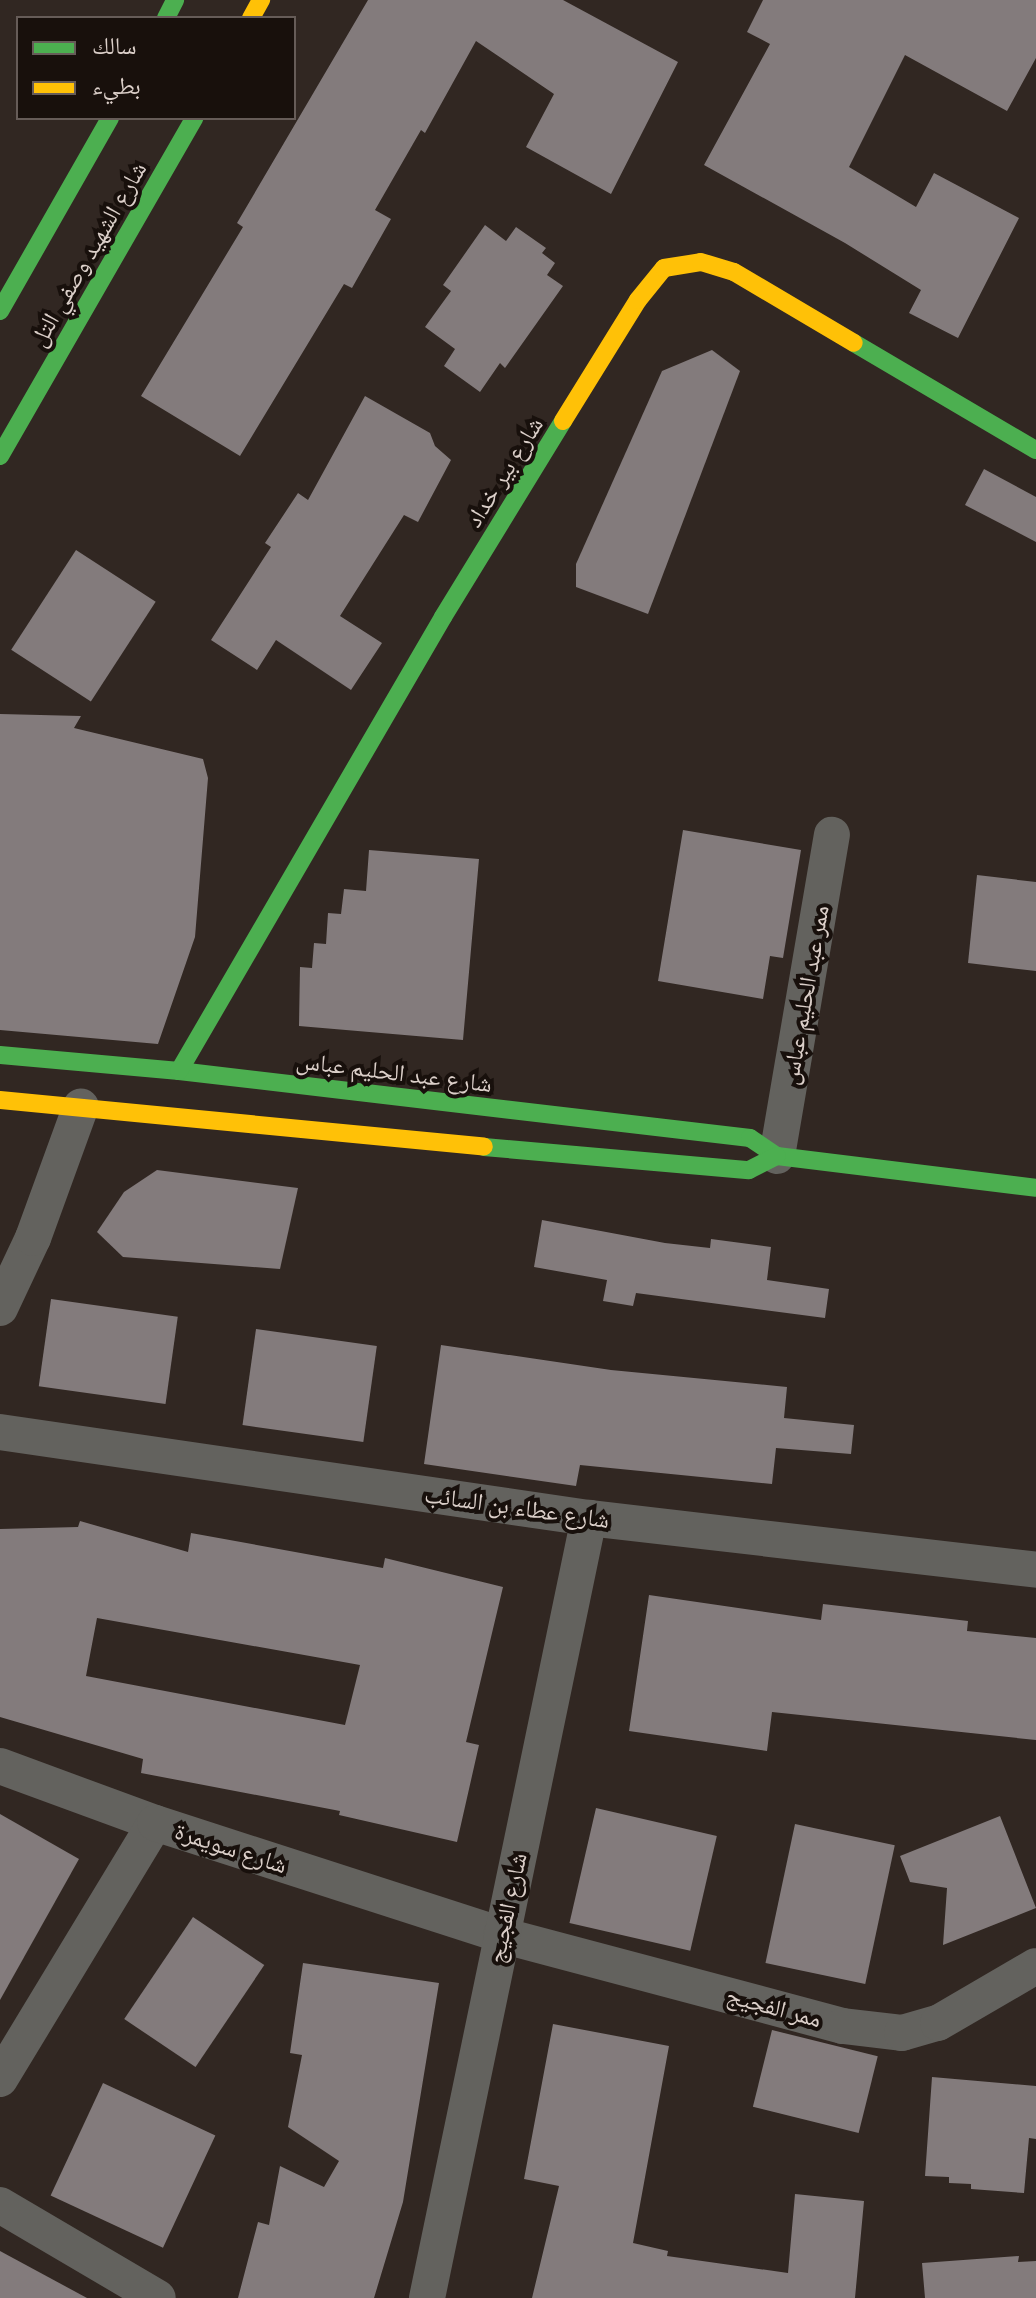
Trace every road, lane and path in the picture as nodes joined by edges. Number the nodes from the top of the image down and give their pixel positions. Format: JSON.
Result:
{"nodes":[{"id":1,"x":109,"y":120,"type":"edge"},
{"id":2,"x":193,"y":120,"type":"edge"},
{"id":3,"x":0,"y":311,"type":"edge"},
{"id":4,"x":1036,"y":450,"type":"edge"},
{"id":5,"x":0,"y":456,"type":"edge"},
{"id":6,"x":832,"y":835,"type":"dead end"},
{"id":7,"x":0,"y":1055,"type":"edge"},
{"id":8,"x":179,"y":1071,"type":"junction"},
{"id":9,"x":0,"y":1100,"type":"edge"},
{"id":10,"x":81,"y":1106,"type":"junction"},
{"id":11,"x":777,"y":1156,"type":"junction"},
{"id":12,"x":1036,"y":1188,"type":"edge"},
{"id":13,"x":0,"y":1308,"type":"edge"},
{"id":14,"x":0,"y":1432,"type":"edge"},
{"id":15,"x":589,"y":1518,"type":"junction"},
{"id":16,"x":1036,"y":1570,"type":"edge"},
{"id":17,"x":0,"y":1766,"type":"edge"},
{"id":18,"x":155,"y":1823,"type":"junction"},
{"id":19,"x":501,"y":1935,"type":"junction"},
{"id":20,"x":1036,"y":1966,"type":"edge"},
{"id":21,"x":0,"y":2079,"type":"edge"},
{"id":22,"x":0,"y":2205,"type":"edge"},
{"id":23,"x":158,"y":2298,"type":"edge"},
{"id":24,"x":427,"y":2298,"type":"edge"}],
"edges":[{"from":1,"to":3,"type":"street","name":"شارع الشهيد وصفي التل"},
{"from":2,"to":5,"type":"street","name":"شارع الشهيد وصفي التل"},
{"from":4,"to":8,"type":"street","name":"شارع بير خداد"},
{"from":6,"to":11,"type":"street","name":"ممر عبد الحليم عباس"},
{"from":7,"to":8,"type":"street","name":"شارع عبد الحليم عباس"},
{"from":8,"to":11,"type":"street","name":"شارع عبد الحليم عباس"},
{"from":9,"to":10,"type":"street","name":"شارع عبد الحليم عباس"},
{"from":10,"to":11,"type":"street","name":"شارع عبد الحليم عباس"},
{"from":10,"to":13,"type":"street"},
{"from":11,"to":12,"type":"street","name":"شارع عبد الحليم عباس"},
{"from":14,"to":15,"type":"street","name":"شارع عطاء بن السائب"},
{"from":15,"to":16,"type":"street","name":"شارع عطاء بن السائب"},
{"from":15,"to":19,"type":"street","name":"شارع الفجيج"},
{"from":17,"to":18,"type":"street"},
{"from":18,"to":19,"type":"street","name":"شارع سويمرة"},
{"from":18,"to":21,"type":"street","name":"شارع سويمرة"},
{"from":19,"to":20,"type":"street","name":"ممر الفجيج"},
{"from":19,"to":24,"type":"street","name":"شارع الفجيج"},
{"from":22,"to":23,"type":"street"}]}
